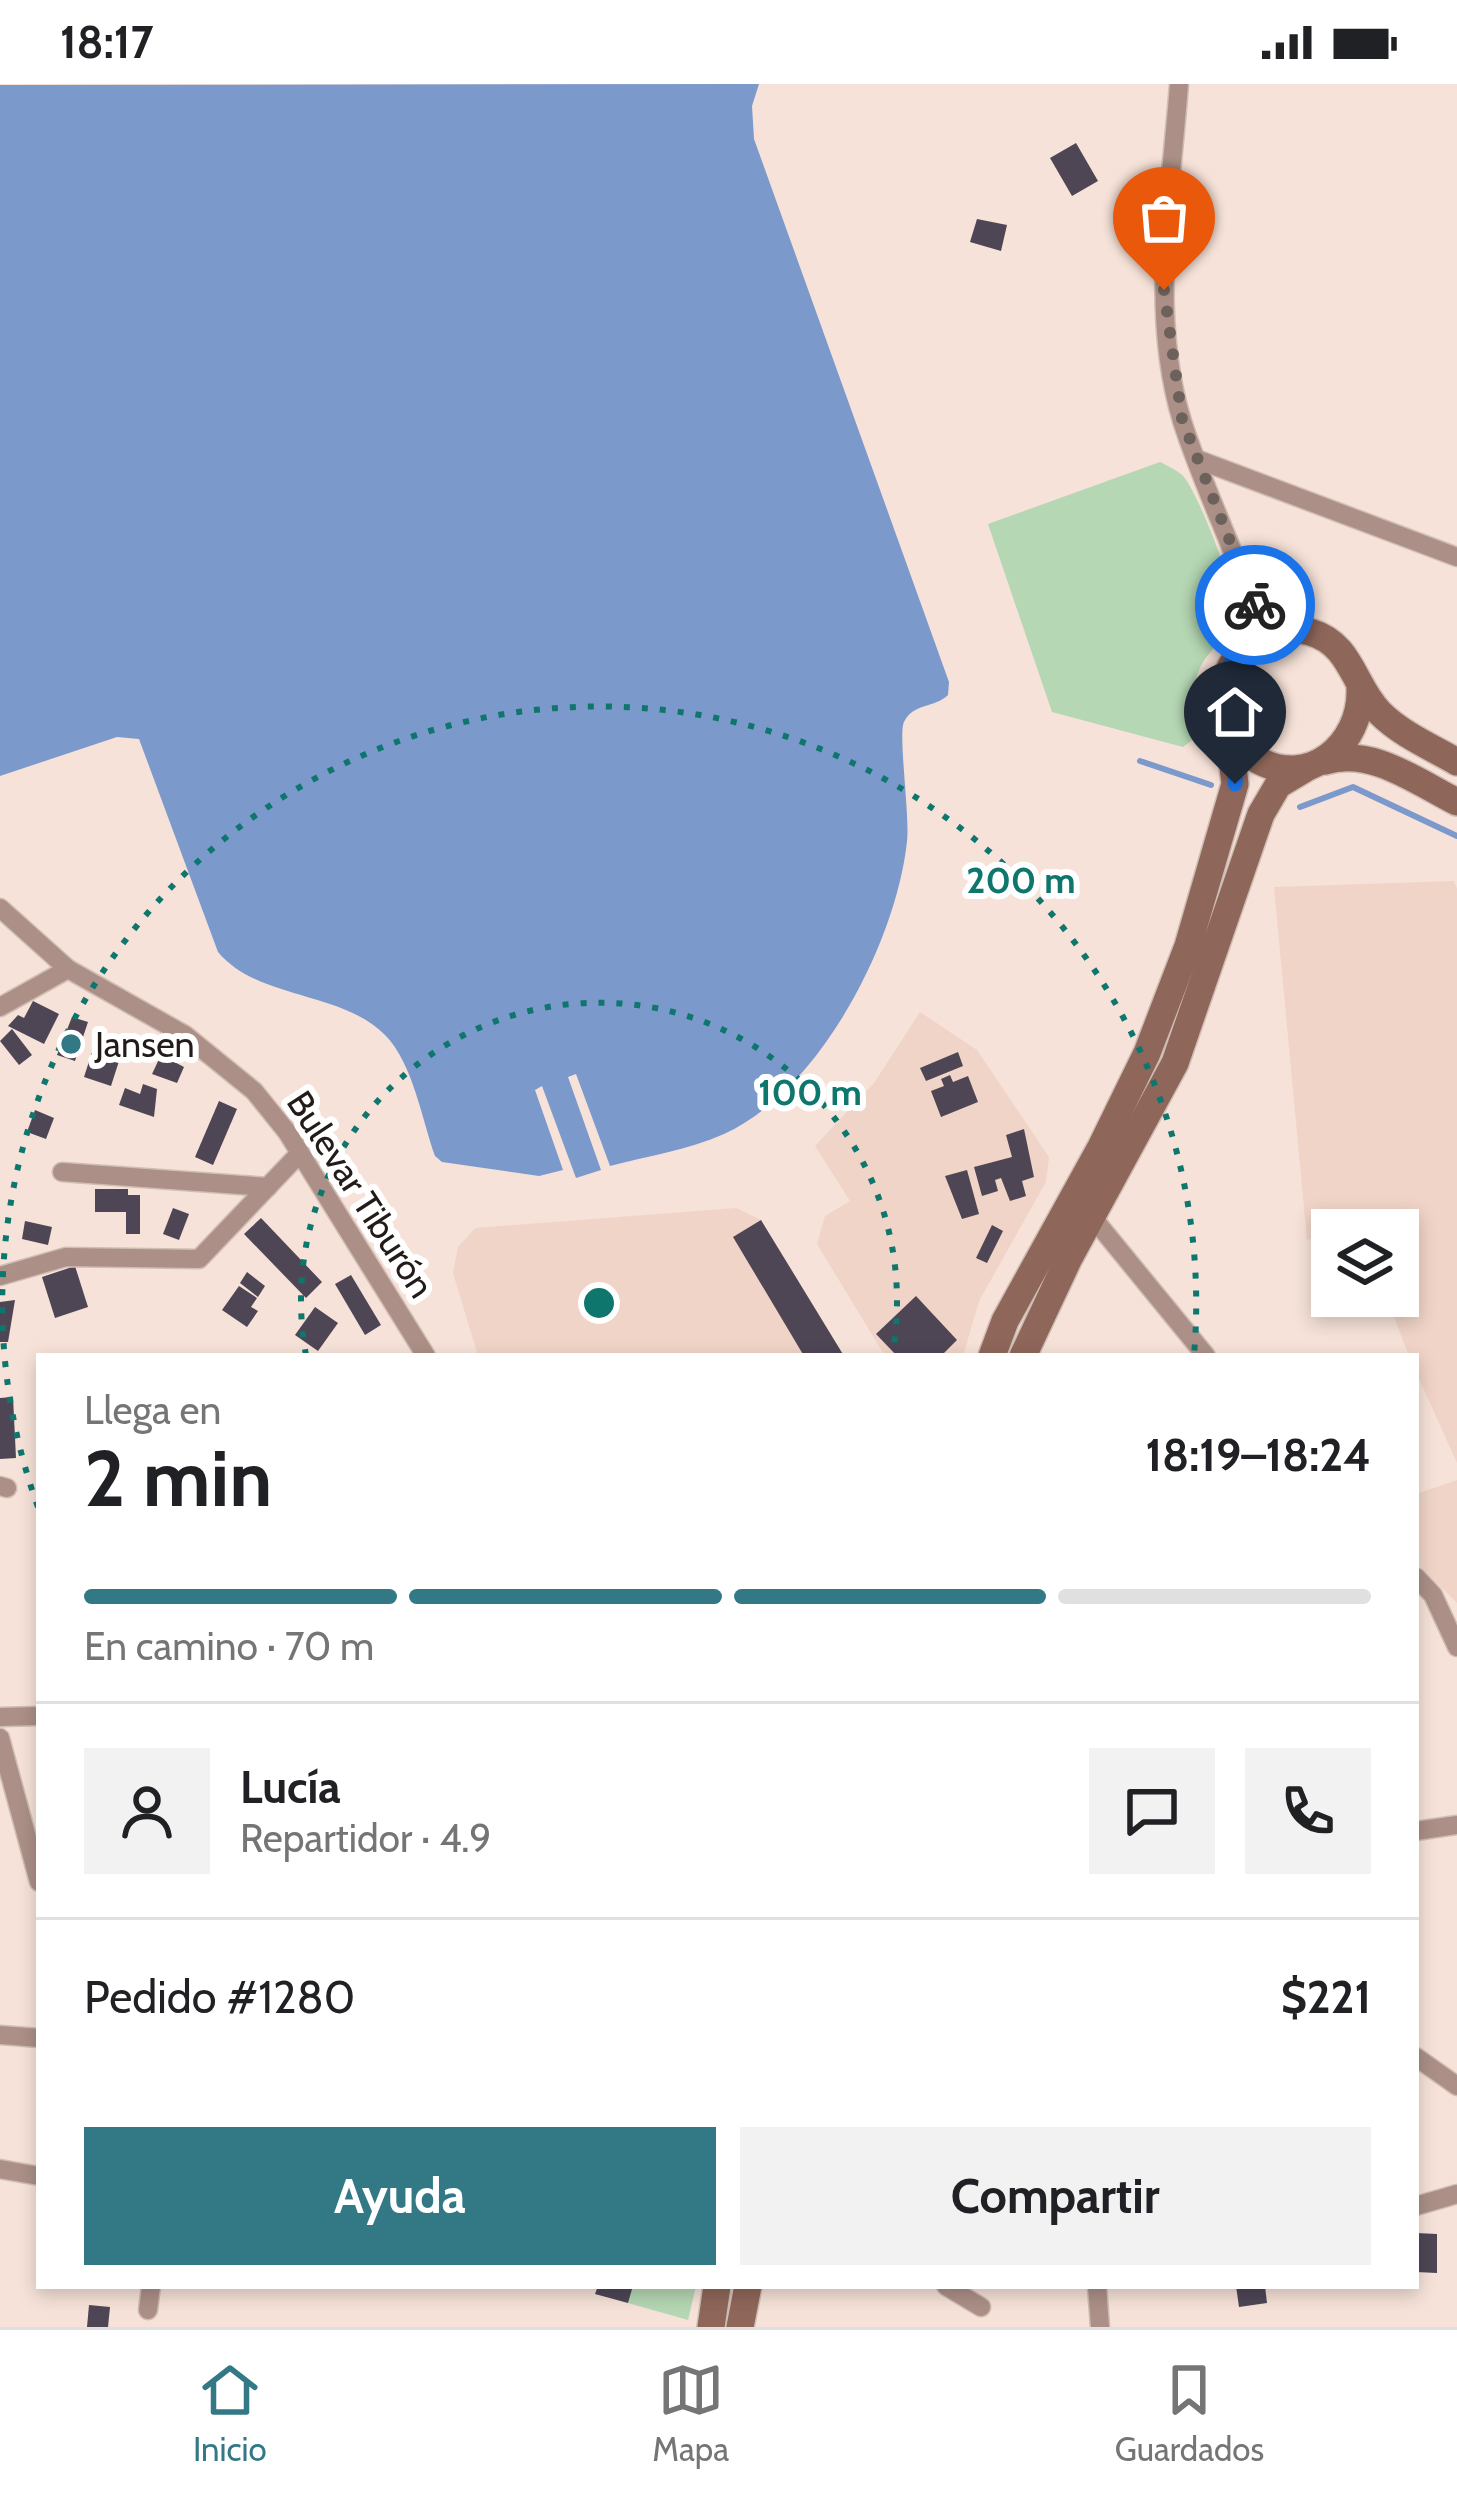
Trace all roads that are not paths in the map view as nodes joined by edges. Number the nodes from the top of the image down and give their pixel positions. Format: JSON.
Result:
{"nodes":[{"id":1,"x":1179,"y":84,"type":"edge"},
{"id":2,"x":1199,"y":460,"type":"junction"},
{"id":3,"x":1457,"y":556,"type":"edge"},
{"id":4,"x":1264,"y":635,"type":"junction"},
{"id":5,"x":1360,"y":689,"type":"junction"},
{"id":6,"x":1229,"y":733,"type":"junction"},
{"id":7,"x":1457,"y":762,"type":"edge"},
{"id":8,"x":1314,"y":765,"type":"junction"},
{"id":9,"x":1457,"y":802,"type":"edge"},
{"id":10,"x":0,"y":908,"type":"edge"},
{"id":11,"x":68,"y":969,"type":"junction"},
{"id":12,"x":0,"y":1007,"type":"edge"},
{"id":13,"x":300,"y":1153,"type":"junction"},
{"id":14,"x":62,"y":1172,"type":"dead end"},
{"id":15,"x":268,"y":1187,"type":"junction"},
{"id":16,"x":1093,"y":1218,"type":"junction"},
{"id":17,"x":0,"y":1276,"type":"edge"},
{"id":18,"x":424,"y":1353,"type":"edge"},
{"id":19,"x":993,"y":1353,"type":"edge"},
{"id":20,"x":1025,"y":1353,"type":"edge"},
{"id":21,"x":1204,"y":1353,"type":"edge"},
{"id":22,"x":1424,"y":1597,"type":"edge"},
{"id":23,"x":1455,"y":1638,"type":"edge"},
{"id":24,"x":36,"y":1716,"type":"edge"},
{"id":25,"x":0,"y":1717,"type":"edge"},
{"id":26,"x":0,"y":1738,"type":"edge"},
{"id":27,"x":1457,"y":1825,"type":"edge"},
{"id":28,"x":1419,"y":1831,"type":"edge"},
{"id":29,"x":36,"y":1867,"type":"edge"},
{"id":30,"x":0,"y":2035,"type":"edge"},
{"id":31,"x":36,"y":2038,"type":"edge"},
{"id":32,"x":1419,"y":2059,"type":"edge"},
{"id":33,"x":1457,"y":2086,"type":"edge"},
{"id":34,"x":0,"y":2169,"type":"edge"},
{"id":35,"x":36,"y":2175,"type":"edge"},
{"id":36,"x":1457,"y":2194,"type":"edge"},
{"id":37,"x":1419,"y":2205,"type":"edge"},
{"id":38,"x":151,"y":2289,"type":"edge"},
{"id":39,"x":717,"y":2289,"type":"edge"},
{"id":40,"x":747,"y":2289,"type":"edge"},
{"id":41,"x":951,"y":2289,"type":"edge"},
{"id":42,"x":1097,"y":2289,"type":"edge"},
{"id":43,"x":981,"y":2307,"type":"dead end"},
{"id":44,"x":148,"y":2310,"type":"dead end"},
{"id":45,"x":711,"y":2327,"type":"edge"},
{"id":46,"x":740,"y":2327,"type":"edge"},
{"id":47,"x":1100,"y":2327,"type":"edge"}],
"edges":[{"from":1,"to":2,"type":"street"},
{"from":2,"to":3,"type":"street"},
{"from":2,"to":4,"type":"street"},
{"from":4,"to":5,"type":"street"},
{"from":4,"to":6,"type":"street"},
{"from":5,"to":7,"type":"street"},
{"from":5,"to":8,"type":"street"},
{"from":6,"to":8,"type":"street"},
{"from":6,"to":19,"type":"street"},
{"from":8,"to":9,"type":"street"},
{"from":8,"to":16,"type":"street"},
{"from":10,"to":11,"type":"street","name":"Bulevar Tiburón"},
{"from":11,"to":12,"type":"street"},
{"from":11,"to":13,"type":"street","name":"Bulevar Tiburón"},
{"from":13,"to":15,"type":"street"},
{"from":13,"to":18,"type":"street","name":"Bulevar Tiburón"},
{"from":14,"to":15,"type":"street"},
{"from":15,"to":17,"type":"street"},
{"from":16,"to":20,"type":"street"},
{"from":16,"to":21,"type":"street"},
{"from":22,"to":23,"type":"street"},
{"from":24,"to":25,"type":"street"},
{"from":26,"to":29,"type":"street"},
{"from":27,"to":28,"type":"street"},
{"from":30,"to":31,"type":"street"},
{"from":32,"to":33,"type":"street"},
{"from":34,"to":35,"type":"street"},
{"from":36,"to":37,"type":"street"},
{"from":38,"to":44,"type":"street"},
{"from":39,"to":45,"type":"street"},
{"from":40,"to":46,"type":"street"},
{"from":41,"to":43,"type":"street"},
{"from":42,"to":47,"type":"street"}]}
